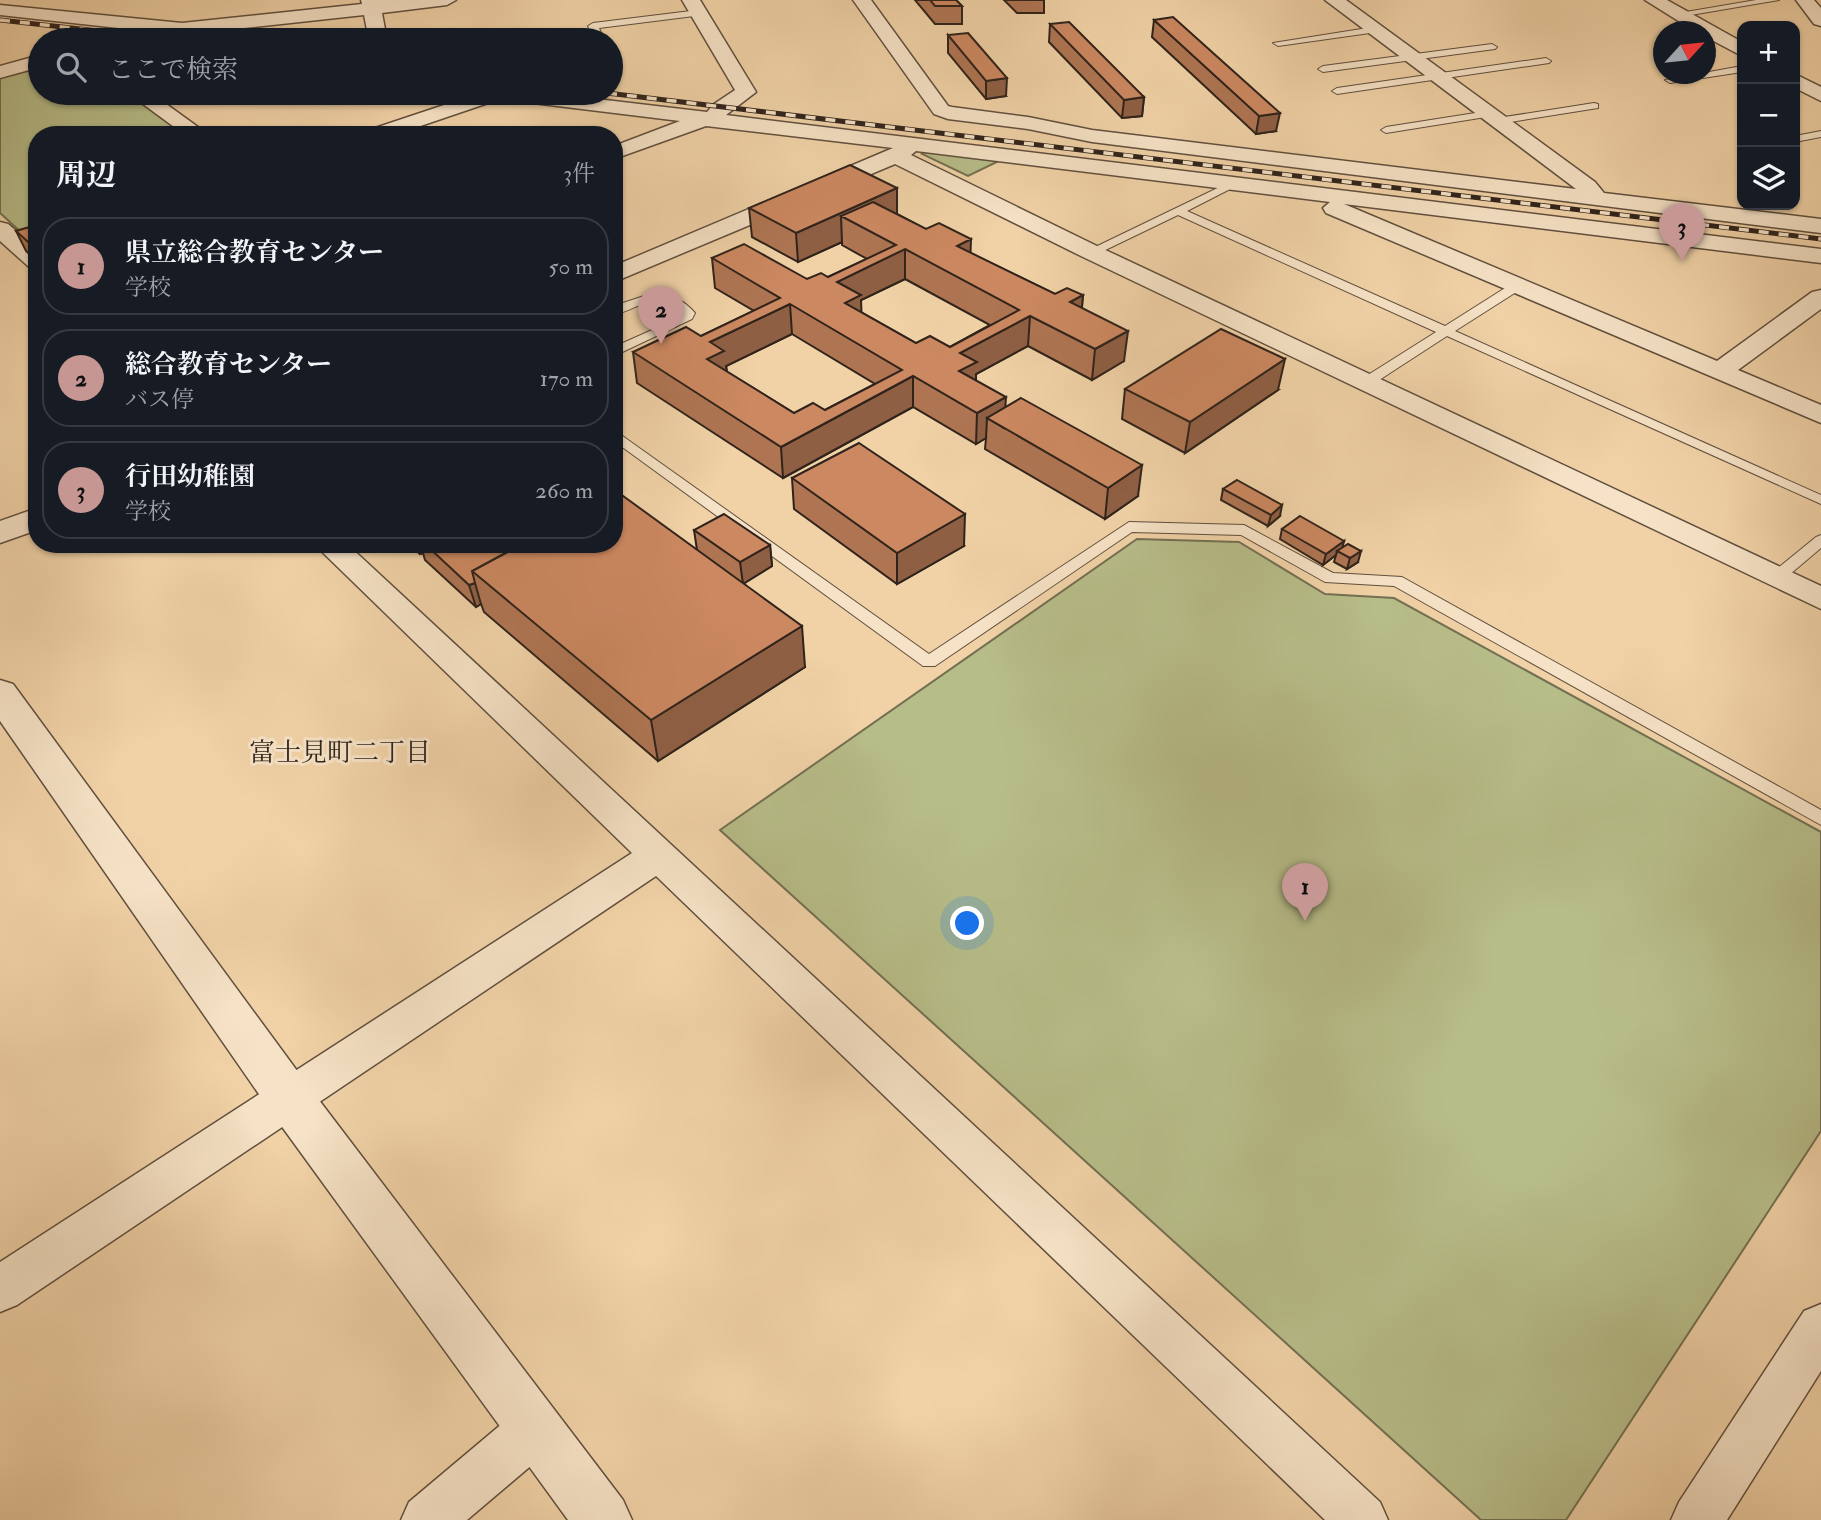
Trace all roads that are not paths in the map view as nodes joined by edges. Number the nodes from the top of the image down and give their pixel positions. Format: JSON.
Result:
{"nodes":[{"id":1,"x":447,"y":0,"type":"edge"},
{"id":2,"x":862,"y":0,"type":"edge"},
{"id":3,"x":1334,"y":0,"type":"edge"},
{"id":4,"x":1654,"y":0,"type":"edge"},
{"id":5,"x":1775,"y":0,"type":"edge"},
{"id":6,"x":1805,"y":0,"type":"edge"},
{"id":7,"x":371,"y":4,"type":"edge"},
{"id":8,"x":695,"y":6,"type":"edge"},
{"id":9,"x":0,"y":10,"type":"edge"},
{"id":10,"x":1679,"y":14,"type":"junction"},
{"id":11,"x":1821,"y":20,"type":"edge"},
{"id":12,"x":172,"y":28,"type":"edge"},
{"id":13,"x":185,"y":28,"type":"edge"},
{"id":14,"x":376,"y":28,"type":"edge"},
{"id":15,"x":594,"y":28,"type":"edge"},
{"id":16,"x":1374,"y":30,"type":"junction"},
{"id":17,"x":1278,"y":43,"type":"dead end"},
{"id":18,"x":1492,"y":47,"type":"dead end"},
{"id":19,"x":1737,"y":47,"type":"edge"},
{"id":20,"x":1411,"y":57,"type":"junction"},
{"id":21,"x":1546,"y":61,"type":"dead end"},
{"id":22,"x":28,"y":64,"type":"edge"},
{"id":23,"x":1323,"y":69,"type":"dead end"},
{"id":24,"x":1737,"y":70,"type":"edge"},
{"id":25,"x":0,"y":72,"type":"edge"},
{"id":26,"x":1716,"y":73,"type":"edge"},
{"id":27,"x":1438,"y":77,"type":"junction"},
{"id":28,"x":1800,"y":83,"type":"edge"},
{"id":29,"x":1337,"y":91,"type":"dead end"},
{"id":30,"x":1821,"y":95,"type":"edge"},
{"id":31,"x":155,"y":105,"type":"edge"},
{"id":32,"x":463,"y":105,"type":"edge"},
{"id":33,"x":591,"y":105,"type":"edge"},
{"id":34,"x":1594,"y":106,"type":"dead end"},
{"id":35,"x":1493,"y":118,"type":"junction"},
{"id":36,"x":707,"y":120,"type":"junction"},
{"id":37,"x":186,"y":126,"type":"edge"},
{"id":38,"x":400,"y":126,"type":"edge"},
{"id":39,"x":1385,"y":130,"type":"dead end"},
{"id":40,"x":1821,"y":134,"type":"edge"},
{"id":41,"x":1800,"y":138,"type":"edge"},
{"id":42,"x":904,"y":149,"type":"junction"},
{"id":43,"x":623,"y":150,"type":"edge"},
{"id":44,"x":1232,"y":185,"type":"junction"},
{"id":45,"x":1295,"y":192,"type":"junction"},
{"id":46,"x":1597,"y":198,"type":"junction"},
{"id":47,"x":1176,"y":210,"type":"junction"},
{"id":48,"x":1821,"y":226,"type":"edge"},
{"id":49,"x":0,"y":229,"type":"edge"},
{"id":50,"x":28,"y":249,"type":"edge"},
{"id":51,"x":1091,"y":252,"type":"junction"},
{"id":52,"x":1821,"y":256,"type":"edge"},
{"id":53,"x":623,"y":271,"type":"edge"},
{"id":54,"x":1517,"y":286,"type":"junction"},
{"id":55,"x":1821,"y":297,"type":"edge"},
{"id":56,"x":623,"y":307,"type":"edge"},
{"id":57,"x":1789,"y":320,"type":"junction"},
{"id":58,"x":1447,"y":330,"type":"junction"},
{"id":59,"x":1821,"y":333,"type":"edge"},
{"id":60,"x":623,"y":348,"type":"edge"},
{"id":61,"x":1720,"y":371,"type":"junction"},
{"id":62,"x":1365,"y":383,"type":"junction"},
{"id":63,"x":1821,"y":415,"type":"edge"},
{"id":64,"x":623,"y":441,"type":"edge"},
{"id":65,"x":1821,"y":500,"type":"edge"},
{"id":66,"x":28,"y":522,"type":"edge"},
{"id":67,"x":0,"y":533,"type":"edge"},
{"id":68,"x":1821,"y":540,"type":"edge"},
{"id":69,"x":339,"y":553,"type":"edge"},
{"id":70,"x":1777,"y":577,"type":"junction"},
{"id":71,"x":1821,"y":599,"type":"edge"},
{"id":72,"x":0,"y":693,"type":"edge"},
{"id":73,"x":1821,"y":818,"type":"edge"},
{"id":74,"x":658,"y":855,"type":"junction"},
{"id":75,"x":289,"y":1098,"type":"junction"},
{"id":76,"x":0,"y":1289,"type":"edge"},
{"id":77,"x":1821,"y":1328,"type":"edge"},
{"id":78,"x":535,"y":1429,"type":"junction"},
{"id":79,"x":427,"y":1520,"type":"edge"},
{"id":80,"x":603,"y":1520,"type":"edge"},
{"id":81,"x":1362,"y":1520,"type":"edge"},
{"id":82,"x":1697,"y":1520,"type":"edge"}],
"edges":[{"from":1,"to":7,"type":"street"},
{"from":2,"to":46,"type":"street"},
{"from":3,"to":16,"type":"street"},
{"from":4,"to":10,"type":"street"},
{"from":5,"to":10,"type":"lane"},
{"from":6,"to":11,"type":"street"},
{"from":7,"to":13,"type":"street"},
{"from":7,"to":14,"type":"street"},
{"from":8,"to":15,"type":"lane"},
{"from":8,"to":36,"type":"street"},
{"from":9,"to":12,"type":"street"},
{"from":10,"to":19,"type":"street"},
{"from":16,"to":17,"type":"lane"},
{"from":16,"to":20,"type":"street"},
{"from":18,"to":20,"type":"lane"},
{"from":20,"to":23,"type":"lane"},
{"from":20,"to":27,"type":"street"},
{"from":21,"to":27,"type":"lane"},
{"from":22,"to":25,"type":"street"},
{"from":24,"to":26,"type":"lane"},
{"from":27,"to":29,"type":"lane"},
{"from":27,"to":35,"type":"street"},
{"from":28,"to":30,"type":"street"},
{"from":31,"to":37,"type":"street"},
{"from":32,"to":38,"type":"street"},
{"from":33,"to":36,"type":"street"},
{"from":34,"to":35,"type":"lane"},
{"from":35,"to":39,"type":"lane"},
{"from":35,"to":46,"type":"street"},
{"from":36,"to":42,"type":"street"},
{"from":36,"to":43,"type":"street"},
{"from":40,"to":41,"type":"lane"},
{"from":42,"to":44,"type":"street"},
{"from":42,"to":51,"type":"street"},
{"from":42,"to":53,"type":"street"},
{"from":44,"to":45,"type":"street"},
{"from":44,"to":47,"type":"lane"},
{"from":45,"to":52,"type":"street"},
{"from":45,"to":54,"type":"street"},
{"from":46,"to":48,"type":"street"},
{"from":47,"to":51,"type":"lane"},
{"from":47,"to":58,"type":"lane"},
{"from":49,"to":50,"type":"street"},
{"from":51,"to":62,"type":"street"},
{"from":54,"to":58,"type":"lane"},
{"from":54,"to":61,"type":"street"},
{"from":55,"to":57,"type":"street"},
{"from":56,"to":60,"type":"lane"},
{"from":57,"to":59,"type":"street"},
{"from":57,"to":61,"type":"street"},
{"from":58,"to":62,"type":"lane"},
{"from":58,"to":65,"type":"lane"},
{"from":61,"to":63,"type":"street"},
{"from":62,"to":70,"type":"street"},
{"from":64,"to":73,"type":"lane"},
{"from":66,"to":67,"type":"street"},
{"from":68,"to":70,"type":"lane"},
{"from":69,"to":74,"type":"street"},
{"from":70,"to":71,"type":"street"},
{"from":72,"to":75,"type":"street"},
{"from":74,"to":75,"type":"street"},
{"from":74,"to":81,"type":"street"},
{"from":75,"to":76,"type":"street"},
{"from":75,"to":78,"type":"street"},
{"from":77,"to":82,"type":"street"},
{"from":78,"to":79,"type":"street"},
{"from":78,"to":80,"type":"street"}]}
